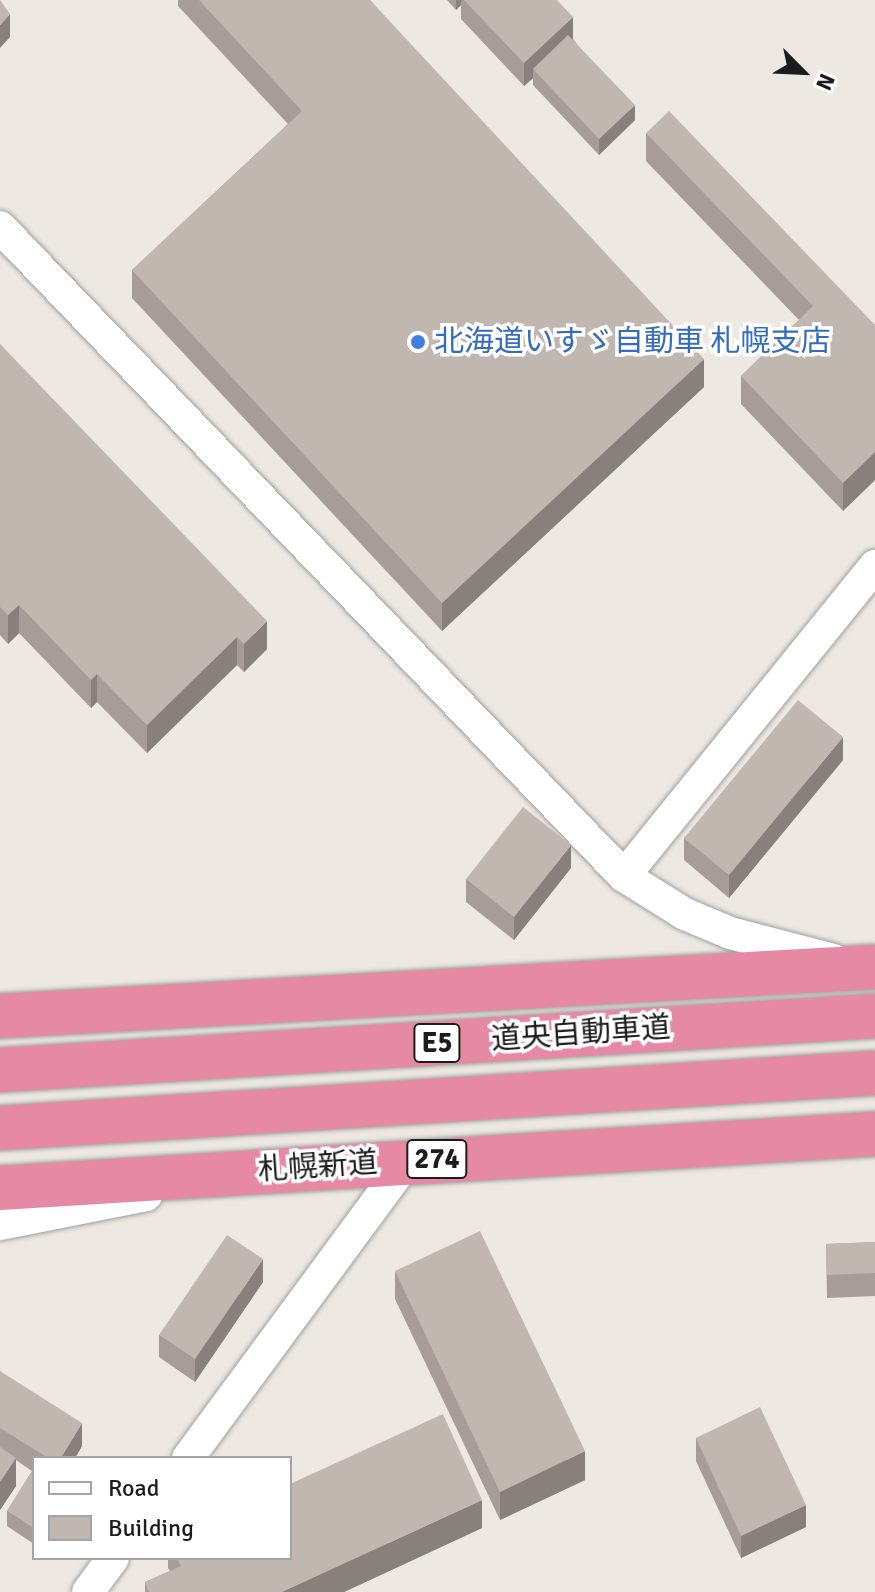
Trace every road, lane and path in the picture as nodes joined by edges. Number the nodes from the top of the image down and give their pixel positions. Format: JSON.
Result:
{"nodes":[{"id":1,"x":0,"y":227,"type":"edge"},
{"id":2,"x":875,"y":566,"type":"edge"},
{"id":3,"x":624,"y":876,"type":"junction"},
{"id":4,"x":869,"y":967,"type":"edge"},
{"id":5,"x":0,"y":1016,"type":"edge"},
{"id":6,"x":875,"y":1016,"type":"edge"},
{"id":7,"x":0,"y":1070,"type":"edge"},
{"id":8,"x":875,"y":1073,"type":"edge"},
{"id":9,"x":0,"y":1128,"type":"edge"},
{"id":10,"x":875,"y":1134,"type":"edge"},
{"id":11,"x":408,"y":1160,"type":"junction"},
{"id":12,"x":275,"y":1170,"type":"junction"},
{"id":13,"x":0,"y":1188,"type":"edge"},
{"id":14,"x":0,"y":1224,"type":"edge"},
{"id":15,"x":189,"y":1456,"type":"edge"},
{"id":16,"x":112,"y":1560,"type":"edge"},
{"id":17,"x":88,"y":1592,"type":"edge"}],
"edges":[{"from":1,"to":3,"type":"street"},
{"from":2,"to":3,"type":"street"},
{"from":3,"to":4,"type":"street"},
{"from":4,"to":5,"type":"highway"},
{"from":6,"to":7,"type":"highway","name":"道央自動車道","number":"E5"},
{"from":8,"to":9,"type":"highway","name":"道央自動車道","number":"E5"},
{"from":10,"to":11,"type":"highway","name":"札幌新道","number":"274"},
{"from":11,"to":12,"type":"highway","name":"札幌新道","number":"274"},
{"from":11,"to":15,"type":"street"},
{"from":12,"to":13,"type":"highway","name":"札幌新道","number":"274"},
{"from":12,"to":14,"type":"street"},
{"from":16,"to":17,"type":"street"}]}
